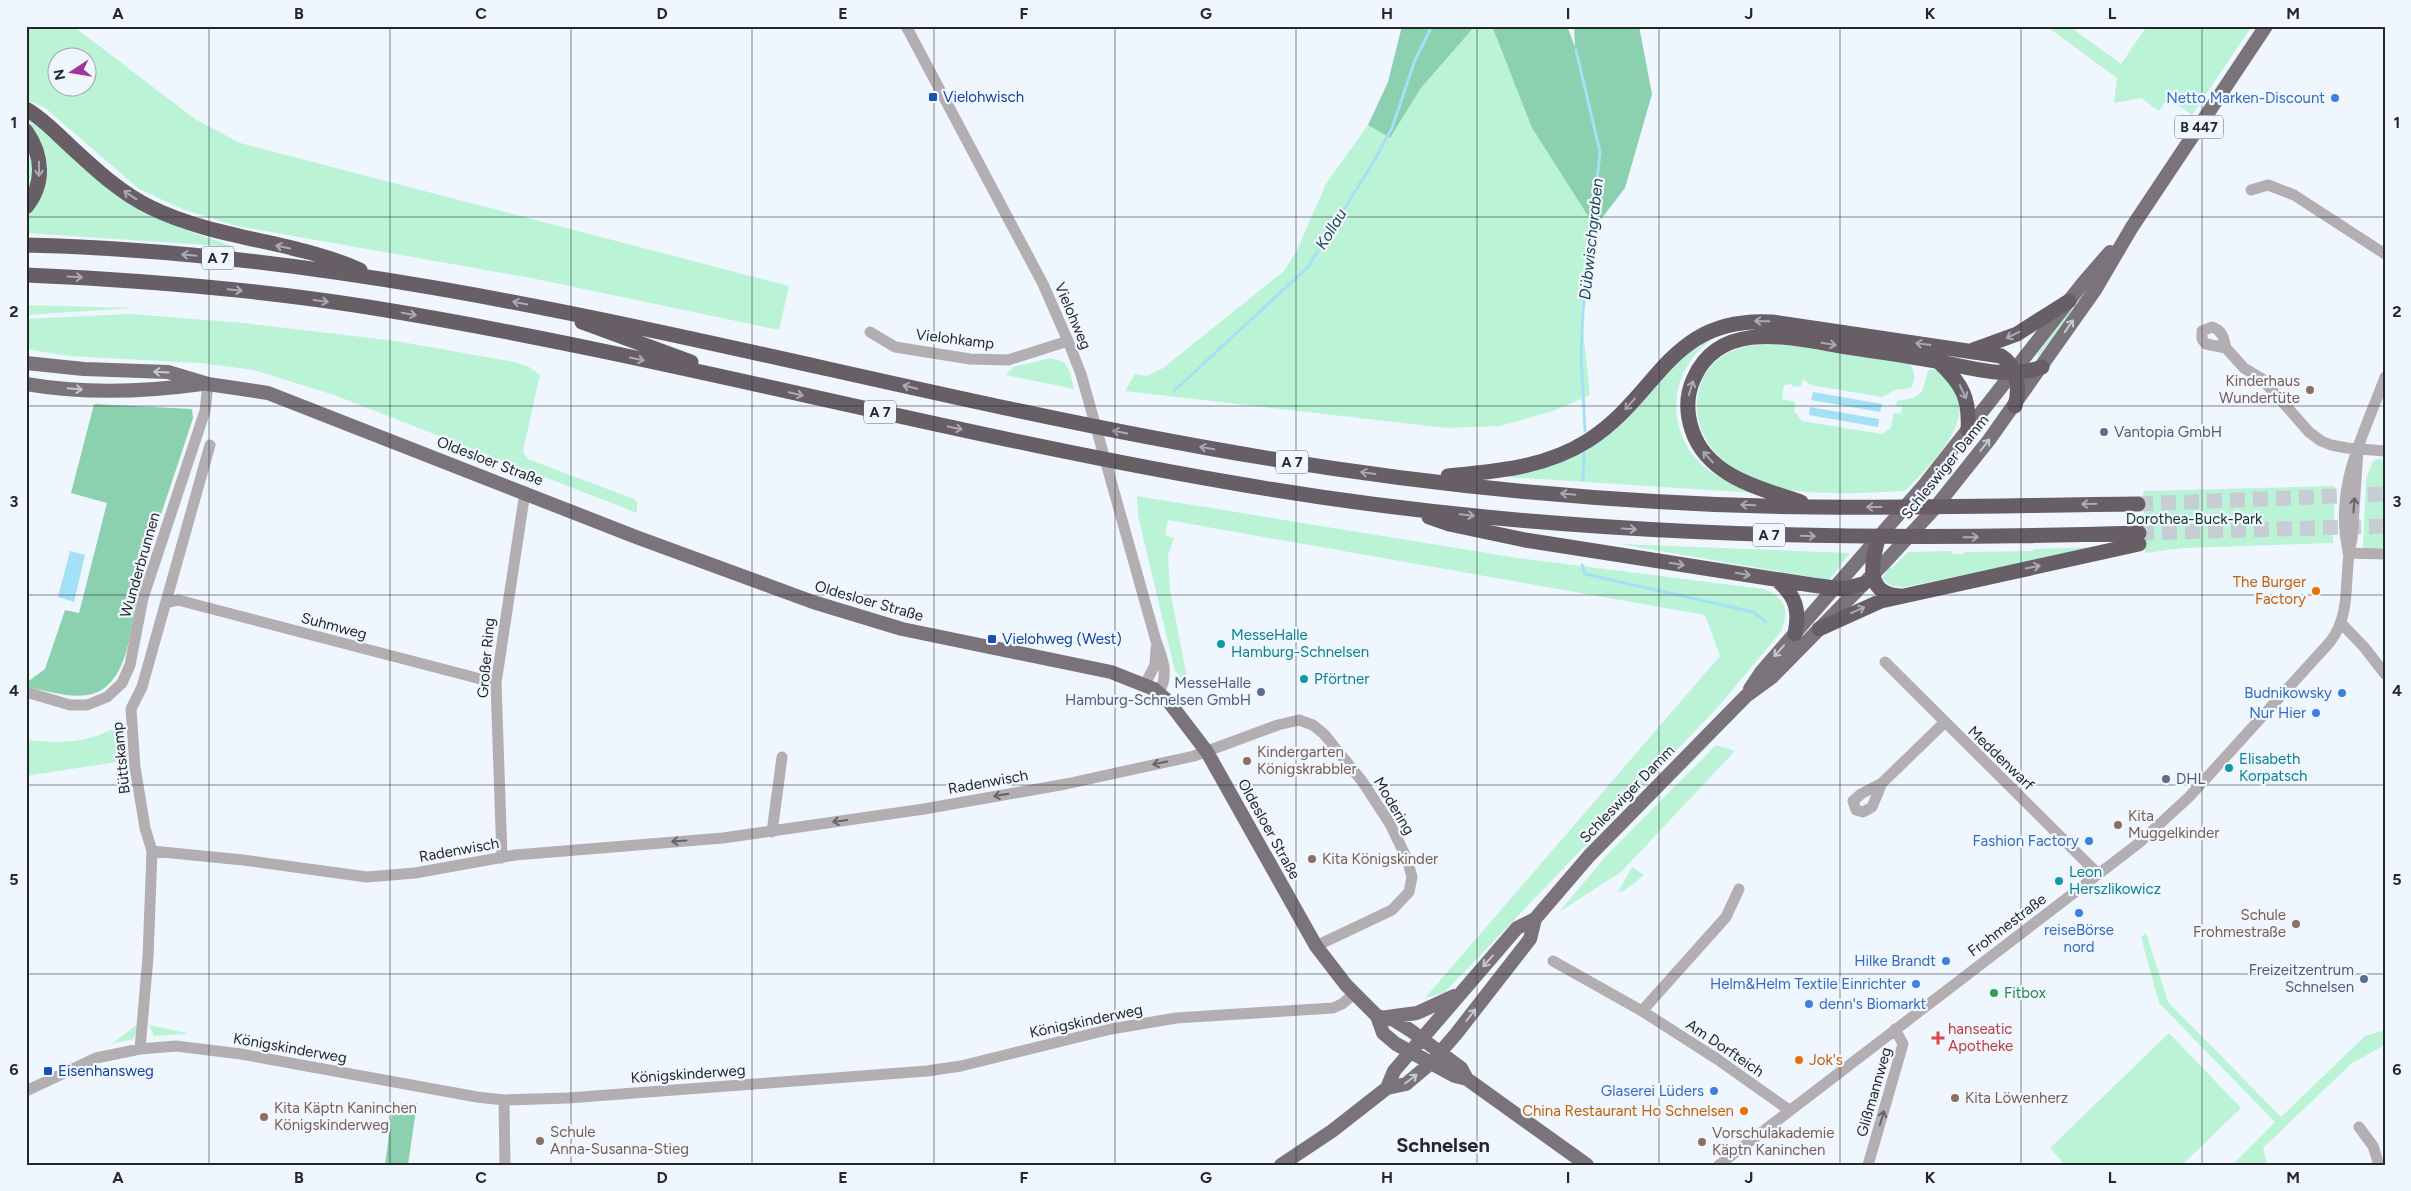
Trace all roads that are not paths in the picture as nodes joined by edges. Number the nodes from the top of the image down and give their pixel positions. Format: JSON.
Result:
{"nodes":[{"id":1,"x":906,"y":26,"type":"edge"},
{"id":2,"x":2266,"y":26,"type":"edge"},
{"id":3,"x":26,"y":109,"type":"edge"},
{"id":4,"x":26,"y":131,"type":"edge"},
{"id":5,"x":2251,"y":190,"type":"dead end"},
{"id":6,"x":26,"y":208,"type":"edge"},
{"id":7,"x":2132,"y":227,"type":"junction"},
{"id":8,"x":26,"y":246,"type":"edge"},
{"id":9,"x":2385,"y":254,"type":"edge"},
{"id":10,"x":26,"y":275,"type":"edge"},
{"id":11,"x":376,"y":277,"type":"junction"},
{"id":12,"x":2069,"y":301,"type":"junction"},
{"id":13,"x":539,"y":306,"type":"junction"},
{"id":14,"x":870,"y":332,"type":"dead end"},
{"id":15,"x":534,"y":337,"type":"junction"},
{"id":16,"x":1068,"y":341,"type":"junction"},
{"id":17,"x":641,"y":344,"type":"junction"},
{"id":18,"x":2226,"y":348,"type":"dead end"},
{"id":19,"x":748,"y":350,"type":"junction"},
{"id":20,"x":1971,"y":351,"type":"junction"},
{"id":21,"x":1940,"y":362,"type":"junction"},
{"id":22,"x":26,"y":363,"type":"edge"},
{"id":23,"x":2042,"y":367,"type":"junction"},
{"id":24,"x":2014,"y":372,"type":"junction"},
{"id":25,"x":2385,"y":377,"type":"edge"},
{"id":26,"x":744,"y":382,"type":"junction"},
{"id":27,"x":26,"y":384,"type":"edge"},
{"id":28,"x":208,"y":384,"type":"junction"},
{"id":29,"x":2015,"y":406,"type":"junction"},
{"id":30,"x":1968,"y":430,"type":"junction"},
{"id":31,"x":210,"y":445,"type":"dead end"},
{"id":32,"x":2358,"y":450,"type":"junction"},
{"id":33,"x":2385,"y":451,"type":"edge"},
{"id":34,"x":1416,"y":479,"type":"junction"},
{"id":35,"x":524,"y":492,"type":"junction"},
{"id":36,"x":2138,"y":504,"type":"tunnel mouth"},
{"id":37,"x":1814,"y":507,"type":"junction"},
{"id":38,"x":1401,"y":508,"type":"junction"},
{"id":39,"x":1879,"y":536,"type":"joint"},
{"id":40,"x":2348,"y":553,"type":"junction"},
{"id":41,"x":2385,"y":554,"type":"edge"},
{"id":42,"x":1870,"y":569,"type":"junction"},
{"id":43,"x":1777,"y":580,"type":"junction"},
{"id":44,"x":1835,"y":589,"type":"junction"},
{"id":45,"x":1900,"y":596,"type":"junction"},
{"id":46,"x":166,"y":604,"type":"junction"},
{"id":47,"x":2341,"y":622,"type":"junction"},
{"id":48,"x":1819,"y":629,"type":"junction"},
{"id":49,"x":1795,"y":634,"type":"junction"},
{"id":50,"x":1156,"y":641,"type":"junction"},
{"id":51,"x":1884,"y":662,"type":"dead end"},
{"id":52,"x":2385,"y":674,"type":"edge"},
{"id":53,"x":496,"y":683,"type":"junction"},
{"id":54,"x":1145,"y":684,"type":"junction"},
{"id":55,"x":26,"y":692,"type":"edge"},
{"id":56,"x":1159,"y":692,"type":"junction"},
{"id":57,"x":1746,"y":696,"type":"junction"},
{"id":58,"x":1944,"y":723,"type":"junction"},
{"id":59,"x":1207,"y":752,"type":"junction"},
{"id":60,"x":782,"y":757,"type":"dead end"},
{"id":61,"x":1882,"y":783,"type":"dead end"},
{"id":62,"x":772,"y":832,"type":"junction"},
{"id":63,"x":152,"y":851,"type":"junction"},
{"id":64,"x":502,"y":858,"type":"junction"},
{"id":65,"x":2098,"y":874,"type":"junction"},
{"id":66,"x":1739,"y":889,"type":"dead end"},
{"id":67,"x":1535,"y":919,"type":"junction"},
{"id":68,"x":1316,"y":946,"type":"junction"},
{"id":69,"x":1553,"y":961,"type":"dead end"},
{"id":70,"x":1354,"y":994,"type":"junction"},
{"id":71,"x":1460,"y":994,"type":"junction"},
{"id":72,"x":1642,"y":1011,"type":"junction"},
{"id":73,"x":1380,"y":1017,"type":"junction"},
{"id":74,"x":1895,"y":1029,"type":"junction"},
{"id":75,"x":1422,"y":1039,"type":"junction"},
{"id":76,"x":140,"y":1049,"type":"junction"},
{"id":77,"x":1410,"y":1051,"type":"junction"},
{"id":78,"x":1435,"y":1058,"type":"junction"},
{"id":79,"x":1388,"y":1088,"type":"junction"},
{"id":80,"x":26,"y":1091,"type":"edge"},
{"id":81,"x":504,"y":1100,"type":"junction"},
{"id":82,"x":1789,"y":1110,"type":"junction"},
{"id":83,"x":2359,"y":1127,"type":"dead end"},
{"id":84,"x":505,"y":1165,"type":"edge"},
{"id":85,"x":1281,"y":1165,"type":"edge"},
{"id":86,"x":1587,"y":1165,"type":"edge"},
{"id":87,"x":1719,"y":1165,"type":"edge"},
{"id":88,"x":1868,"y":1165,"type":"edge"},
{"id":89,"x":2379,"y":1165,"type":"edge"}],
"edges":[{"from":1,"to":16,"type":"street","name":"Vielohweg"},
{"from":2,"to":7,"type":"main road","name":"Schleswiger Damm","number":"B 447"},
{"from":11,"to":3,"type":"highway","one_way":true},
{"from":4,"to":6,"type":"highway","one_way":true},
{"from":5,"to":9,"type":"street"},
{"from":7,"to":12,"type":"main road","name":"Schleswiger Damm","number":"B 447"},
{"from":23,"to":7,"type":"main road","name":"Schleswiger Damm","number":"B 447","one_way":true},
{"from":11,"to":8,"type":"highway","number":"A 7","one_way":true},
{"from":10,"to":15,"type":"highway","number":"A 7","one_way":true},
{"from":13,"to":11,"type":"highway","number":"A 7","one_way":true},
{"from":12,"to":20,"type":"highway","one_way":true},
{"from":12,"to":24,"type":"main road","name":"Schleswiger Damm","number":"B 447"},
{"from":13,"to":17,"type":"highway","number":"A 7"},
{"from":13,"to":19,"type":"highway","number":"A 7"},
{"from":14,"to":16,"type":"street","name":"Vielohkamp"},
{"from":15,"to":17,"type":"highway","number":"A 7"},
{"from":15,"to":26,"type":"highway","number":"A 7","one_way":true},
{"from":16,"to":50,"type":"street","name":"Vielohweg"},
{"from":17,"to":19,"type":"highway","number":"A 7"},
{"from":17,"to":26,"type":"highway","number":"A 7"},
{"from":18,"to":32,"type":"street"},
{"from":34,"to":19,"type":"highway","number":"A 7","one_way":true},
{"from":20,"to":24,"type":"highway"},
{"from":20,"to":34,"type":"highway","one_way":true},
{"from":21,"to":24,"type":"highway"},
{"from":21,"to":30,"type":"highway","one_way":true},
{"from":37,"to":21,"type":"highway","one_way":true},
{"from":28,"to":22,"type":"main road","name":"Oldesloer Straße","one_way":true},
{"from":23,"to":24,"type":"highway"},
{"from":23,"to":29,"type":"main road","name":"Schleswiger Damm","number":"B 447"},
{"from":24,"to":29,"type":"highway"},
{"from":24,"to":30,"type":"main road","name":"Schleswiger Damm","number":"B 447"},
{"from":25,"to":32,"type":"street","name":"Frohmestraße"},
{"from":26,"to":38,"type":"highway","number":"A 7","one_way":true},
{"from":27,"to":28,"type":"main road","name":"Oldesloer Straße","one_way":true},
{"from":28,"to":35,"type":"main road","name":"Oldesloer Straße"},
{"from":28,"to":55,"type":"street","name":"Wunderbrunnen"},
{"from":42,"to":29,"type":"main road","name":"Schleswiger Damm","number":"B 447","one_way":true},
{"from":30,"to":39,"type":"main road","name":"Schleswiger Damm","number":"B 447"},
{"from":31,"to":46,"type":"street","name":"Büttskamp"},
{"from":32,"to":33,"type":"street"},
{"from":32,"to":40,"type":"street","name":"Frohmestraße"},
{"from":37,"to":34,"type":"highway","number":"A 7","one_way":true},
{"from":35,"to":53,"type":"street","name":"Großer Ring"},
{"from":35,"to":54,"type":"main road","name":"Oldesloer Straße"},
{"from":36,"to":37,"type":"highway","number":"A 7","one_way":true},
{"from":38,"to":43,"type":"highway","one_way":true},
{"from":38,"to":45,"type":"highway","number":"A 7"},
{"from":39,"to":42,"type":"highway"},
{"from":40,"to":41,"type":"street"},
{"from":40,"to":47,"type":"street","name":"Frohmestraße"},
{"from":42,"to":44,"type":"main road","name":"Schleswiger Damm"},
{"from":42,"to":44,"type":"highway"},
{"from":42,"to":45,"type":"highway"},
{"from":42,"to":48,"type":"main road","name":"Schleswiger Damm"},
{"from":43,"to":44,"type":"highway"},
{"from":43,"to":49,"type":"highway"},
{"from":44,"to":49,"type":"main road","name":"Schleswiger Damm"},
{"from":48,"to":45,"type":"highway","number":"A 7","one_way":true},
{"from":46,"to":53,"type":"street","name":"Suhmweg"},
{"from":46,"to":63,"type":"street","name":"Büttskamp"},
{"from":47,"to":52,"type":"street"},
{"from":47,"to":65,"type":"street","name":"Frohmestraße"},
{"from":48,"to":57,"type":"main road","name":"Schleswiger Damm"},
{"from":49,"to":57,"type":"main road","name":"Schleswiger Damm","one_way":true},
{"from":50,"to":54,"type":"street","name":"Vielohweg"},
{"from":50,"to":56,"type":"street","name":"Vielohweg"},
{"from":51,"to":58,"type":"street","name":"Meddenwarf"},
{"from":53,"to":64,"type":"street","name":"Großer Ring"},
{"from":54,"to":56,"type":"main road","name":"Oldesloer Straße"},
{"from":56,"to":59,"type":"main road","name":"Oldesloer Straße"},
{"from":57,"to":67,"type":"main road","name":"Schleswiger Damm"},
{"from":58,"to":61,"type":"street"},
{"from":58,"to":65,"type":"street","name":"Meddenwarf"},
{"from":59,"to":62,"type":"street","name":"Radenwisch","one_way":true},
{"from":59,"to":68,"type":"main road","name":"Oldesloer Straße"},
{"from":59,"to":68,"type":"street","name":"Modering"},
{"from":60,"to":62,"type":"street"},
{"from":62,"to":64,"type":"street","name":"Radenwisch","one_way":true},
{"from":63,"to":64,"type":"street","name":"Radenwisch"},
{"from":63,"to":76,"type":"street","name":"Büttskamp"},
{"from":65,"to":74,"type":"street","name":"Frohmestraße"},
{"from":66,"to":72,"type":"street"},
{"from":67,"to":71,"type":"main road","name":"Schleswiger Damm","one_way":true},
{"from":78,"to":67,"type":"main road","name":"Schleswiger Damm","one_way":true},
{"from":68,"to":70,"type":"main road","name":"Oldesloer Straße"},
{"from":69,"to":72,"type":"street","name":"Am Dorfteich"},
{"from":70,"to":73,"type":"main road","name":"Oldesloer Straße"},
{"from":70,"to":81,"type":"street","name":"Königskinderweg"},
{"from":71,"to":73,"type":"main road"},
{"from":71,"to":75,"type":"main road","name":"Schleswiger Damm"},
{"from":72,"to":82,"type":"street","name":"Am Dorfteich"},
{"from":73,"to":75,"type":"main road","name":"Oldesloer Straße"},
{"from":73,"to":77,"type":"main road","name":"Oldesloer Straße"},
{"from":74,"to":82,"type":"street","name":"Frohmestraße"},
{"from":88,"to":74,"type":"street","name":"Glißmannweg","one_way":true},
{"from":75,"to":77,"type":"main road","name":"Schleswiger Damm"},
{"from":75,"to":78,"type":"main road","name":"Oldesloer Straße"},
{"from":76,"to":80,"type":"street","name":"Königskinderweg"},
{"from":76,"to":81,"type":"street","name":"Königskinderweg"},
{"from":77,"to":78,"type":"main road","name":"Oldesloer Straße"},
{"from":77,"to":79,"type":"main road","name":"Schleswiger Damm"},
{"from":79,"to":78,"type":"main road","name":"Schleswiger Damm","one_way":true},
{"from":78,"to":86,"type":"main road","name":"Oldesloer Straße"},
{"from":79,"to":85,"type":"main road","name":"Schleswiger Damm"},
{"from":81,"to":84,"type":"street"},
{"from":82,"to":87,"type":"street","name":"Frohmestraße"},
{"from":83,"to":89,"type":"street"}]}
